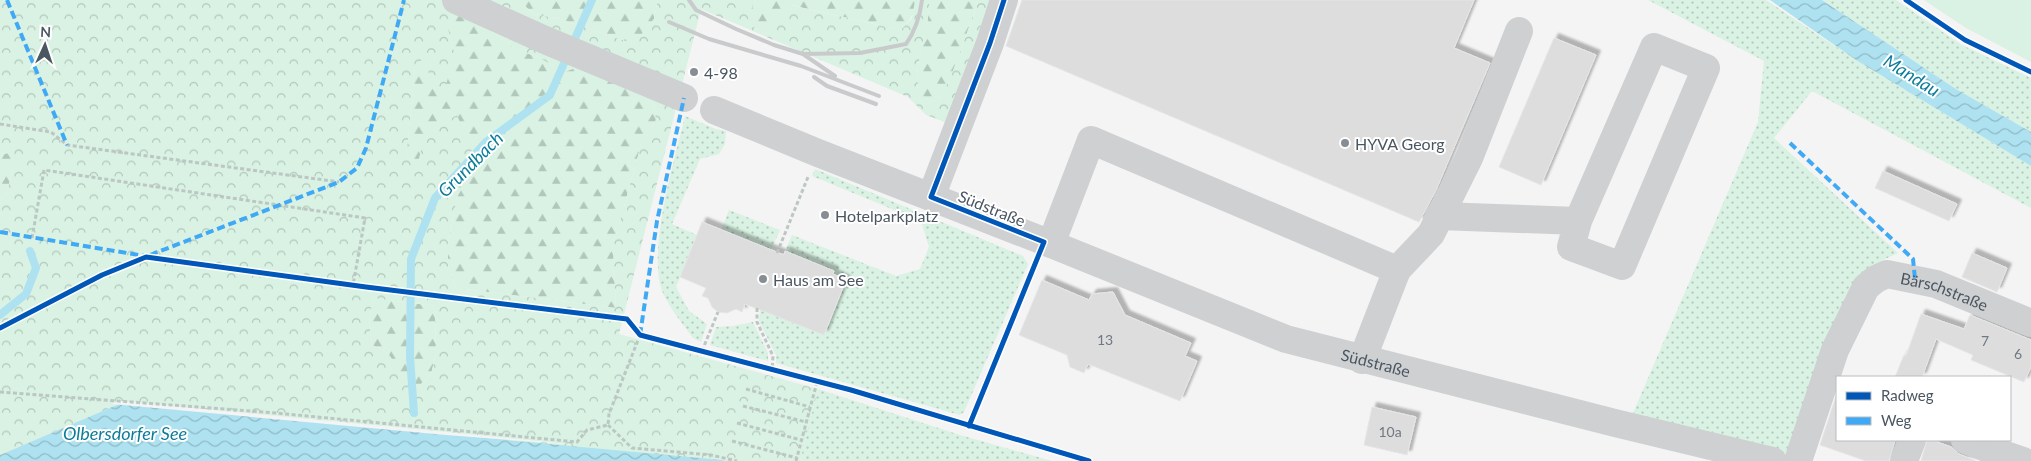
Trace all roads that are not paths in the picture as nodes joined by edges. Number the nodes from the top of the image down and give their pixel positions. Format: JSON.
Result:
{"nodes":[{"id":1,"x":456,"y":0,"type":"edge"},
{"id":2,"x":1004,"y":0,"type":"edge"},
{"id":3,"x":1519,"y":31,"type":"dead end"},
{"id":4,"x":684,"y":98,"type":"dead end"},
{"id":5,"x":714,"y":110,"type":"dead end"},
{"id":6,"x":931,"y":197,"type":"junction"},
{"id":7,"x":1440,"y":216,"type":"junction"},
{"id":8,"x":1578,"y":222,"type":"junction"},
{"id":9,"x":1048,"y":243,"type":"junction"},
{"id":10,"x":1397,"y":270,"type":"junction"},
{"id":11,"x":2031,"y":323,"type":"edge"},
{"id":12,"x":1362,"y":360,"type":"junction"},
{"id":13,"x":1912,"y":441,"type":"edge"},
{"id":14,"x":1967,"y":441,"type":"edge"},
{"id":15,"x":1996,"y":456,"type":"edge"},
{"id":16,"x":1773,"y":461,"type":"edge"},
{"id":17,"x":1798,"y":461,"type":"edge"},
{"id":18,"x":1904,"y":461,"type":"edge"},
{"id":19,"x":2023,"y":461,"type":"edge"}],
"edges":[{"from":1,"to":4,"type":"street"},
{"from":2,"to":6,"type":"street"},
{"from":3,"to":7,"type":"street"},
{"from":5,"to":6,"type":"street","name":"Südstraße"},
{"from":6,"to":9,"type":"street","name":"Südstraße"},
{"from":7,"to":8,"type":"street"},
{"from":7,"to":10,"type":"street"},
{"from":8,"to":8,"type":"street"},
{"from":9,"to":10,"type":"street"},
{"from":9,"to":12,"type":"street","name":"Südstraße"},
{"from":10,"to":12,"type":"street"},
{"from":11,"to":17,"type":"street","name":"Bärschstraße"},
{"from":12,"to":16,"type":"street","name":"Südstraße"},
{"from":13,"to":18,"type":"street"},
{"from":14,"to":15,"type":"street"},
{"from":15,"to":19,"type":"street"}]}
